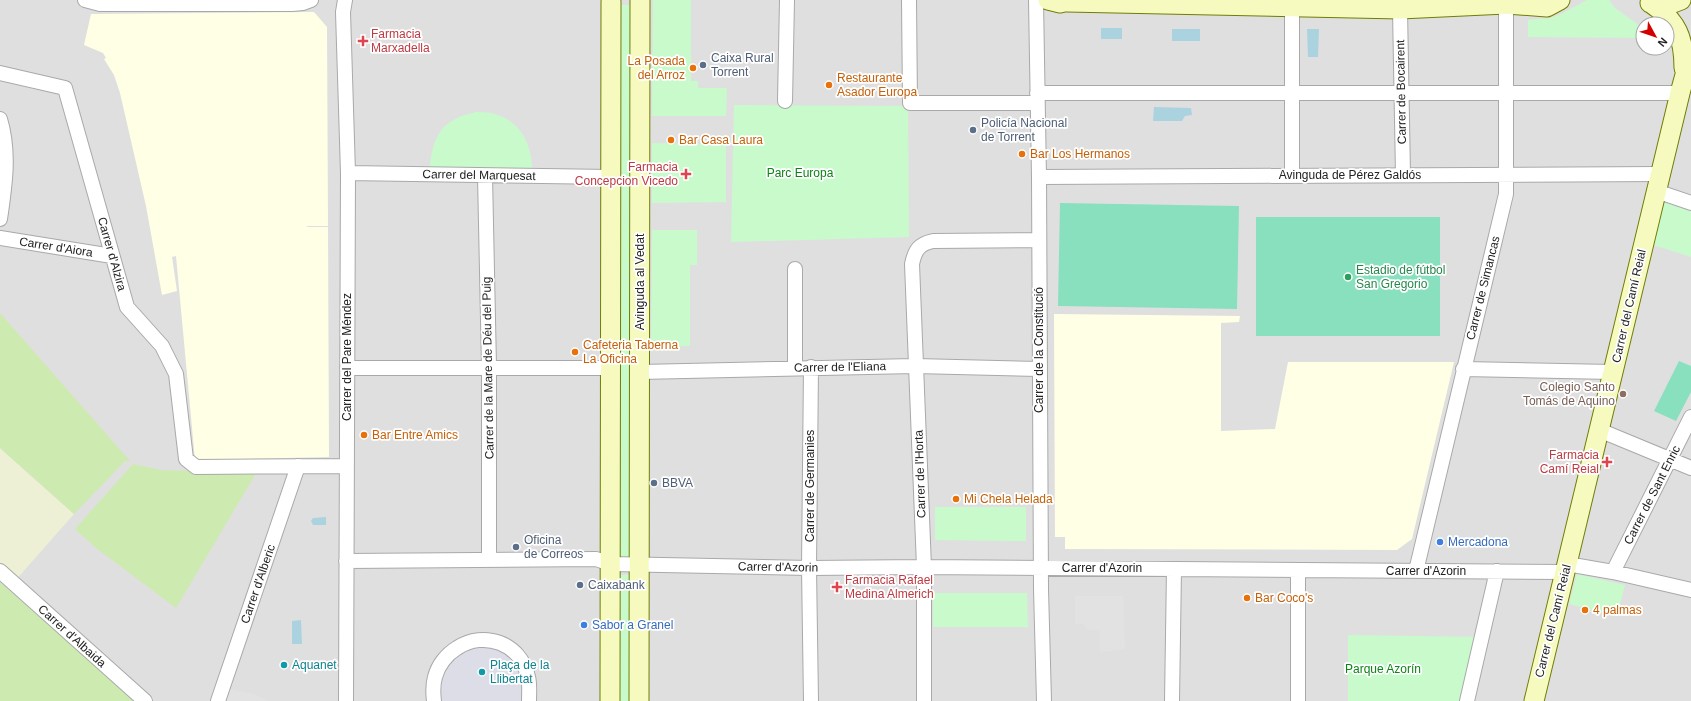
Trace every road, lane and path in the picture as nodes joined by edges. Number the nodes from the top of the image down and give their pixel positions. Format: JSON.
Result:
{"nodes":[{"id":1,"x":85,"y":0,"type":"edge"},
{"id":2,"x":312,"y":0,"type":"edge"},
{"id":3,"x":639,"y":0,"type":"edge"},
{"id":4,"x":787,"y":0,"type":"edge"},
{"id":5,"x":909,"y":0,"type":"edge"},
{"id":6,"x":1036,"y":0,"type":"edge"},
{"id":7,"x":1048,"y":0,"type":"edge"},
{"id":8,"x":1560,"y":0,"type":"edge"},
{"id":9,"x":1681,"y":0,"type":"edge"},
{"id":10,"x":610,"y":1,"type":"edge"},
{"id":11,"x":1070,"y":1,"type":"edge"},
{"id":12,"x":218,"y":2,"type":"edge"},
{"id":13,"x":1506,"y":2,"type":"edge"},
{"id":14,"x":1648,"y":2,"type":"edge"},
{"id":15,"x":342,"y":4,"type":"edge"},
{"id":16,"x":1292,"y":4,"type":"edge"},
{"id":17,"x":1400,"y":9,"type":"junction"},
{"id":18,"x":1691,"y":56,"type":"edge"},
{"id":19,"x":0,"y":73,"type":"edge"},
{"id":20,"x":1682,"y":84,"type":"junction"},
{"id":21,"x":1505,"y":92,"type":"junction"},
{"id":22,"x":1401,"y":93,"type":"junction"},
{"id":23,"x":1292,"y":94,"type":"junction"},
{"id":24,"x":1037,"y":98,"type":"junction"},
{"id":25,"x":785,"y":101,"type":"dead end"},
{"id":26,"x":0,"y":119,"type":"edge"},
{"id":27,"x":3,"y":159,"type":"edge"},
{"id":28,"x":348,"y":173,"type":"junction"},
{"id":29,"x":1403,"y":174,"type":"junction"},
{"id":30,"x":1506,"y":174,"type":"junction"},
{"id":31,"x":1292,"y":175,"type":"junction"},
{"id":32,"x":485,"y":176,"type":"junction"},
{"id":33,"x":611,"y":177,"type":"junction"},
{"id":34,"x":1039,"y":177,"type":"junction"},
{"id":35,"x":1658,"y":182,"type":"junction"},
{"id":36,"x":1691,"y":203,"type":"edge"},
{"id":37,"x":0,"y":219,"type":"edge"},
{"id":38,"x":0,"y":238,"type":"edge"},
{"id":39,"x":1038,"y":240,"type":"junction"},
{"id":40,"x":112,"y":256,"type":"junction"},
{"id":41,"x":795,"y":268,"type":"dead end"},
{"id":42,"x":915,"y":366,"type":"junction"},
{"id":43,"x":489,"y":367,"type":"junction"},
{"id":44,"x":811,"y":367,"type":"junction"},
{"id":45,"x":347,"y":368,"type":"junction"},
{"id":46,"x":610,"y":368,"type":"junction"},
{"id":47,"x":795,"y":368,"type":"junction"},
{"id":48,"x":1040,"y":369,"type":"junction"},
{"id":49,"x":1463,"y":369,"type":"junction"},
{"id":50,"x":640,"y":372,"type":"junction"},
{"id":51,"x":1613,"y":372,"type":"junction"},
{"id":52,"x":1691,"y":417,"type":"edge"},
{"id":53,"x":1599,"y":430,"type":"junction"},
{"id":54,"x":1670,"y":460,"type":"junction"},
{"id":55,"x":298,"y":466,"type":"junction"},
{"id":56,"x":347,"y":466,"type":"junction"},
{"id":57,"x":1691,"y":468,"type":"edge"},
{"id":58,"x":489,"y":560,"type":"junction"},
{"id":59,"x":346,"y":561,"type":"junction"},
{"id":60,"x":639,"y":563,"type":"junction"},
{"id":61,"x":611,"y":564,"type":"junction"},
{"id":62,"x":924,"y":567,"type":"junction"},
{"id":63,"x":809,"y":568,"type":"junction"},
{"id":64,"x":1040,"y":568,"type":"junction"},
{"id":65,"x":1566,"y":568,"type":"junction"},
{"id":66,"x":1174,"y":569,"type":"junction"},
{"id":67,"x":1298,"y":570,"type":"junction"},
{"id":68,"x":1416,"y":570,"type":"junction"},
{"id":69,"x":0,"y":571,"type":"edge"},
{"id":70,"x":1497,"y":571,"type":"junction"},
{"id":71,"x":1613,"y":572,"type":"junction"},
{"id":72,"x":1691,"y":590,"type":"edge"},
{"id":73,"x":145,"y":701,"type":"edge"},
{"id":74,"x":218,"y":701,"type":"edge"},
{"id":75,"x":346,"y":701,"type":"edge"},
{"id":76,"x":434,"y":701,"type":"edge"},
{"id":77,"x":529,"y":701,"type":"edge"},
{"id":78,"x":610,"y":701,"type":"edge"},
{"id":79,"x":639,"y":701,"type":"edge"},
{"id":80,"x":811,"y":701,"type":"edge"},
{"id":81,"x":924,"y":701,"type":"edge"},
{"id":82,"x":1044,"y":701,"type":"edge"},
{"id":83,"x":1172,"y":701,"type":"edge"},
{"id":84,"x":1298,"y":701,"type":"edge"},
{"id":85,"x":1467,"y":701,"type":"edge"},
{"id":86,"x":1534,"y":701,"type":"edge"}],
"edges":[{"from":1,"to":12,"type":"street"},
{"from":2,"to":12,"type":"street"},
{"from":3,"to":10,"type":"street"},
{"from":3,"to":50,"type":"street","name":"Avinguda al Vedat"},
{"from":4,"to":25,"type":"street"},
{"from":5,"to":24,"type":"street"},
{"from":6,"to":24,"type":"street","name":"Carrer de la Constitució"},
{"from":7,"to":11,"type":"street"},
{"from":8,"to":13,"type":"street"},
{"from":9,"to":14,"type":"street"},
{"from":10,"to":33,"type":"street"},
{"from":11,"to":16,"type":"street"},
{"from":13,"to":17,"type":"street"},
{"from":13,"to":21,"type":"street","name":"Carrer de Simancas"},
{"from":14,"to":20,"type":"street","name":"Carrer del Camí Reial"},
{"from":15,"to":28,"type":"street","name":"Carrer del Pare Méndez"},
{"from":16,"to":17,"type":"street"},
{"from":16,"to":23,"type":"street"},
{"from":17,"to":22,"type":"street","name":"Carrer de Bocairent"},
{"from":18,"to":20,"type":"street","name":"Carrer del Camí Reial"},
{"from":19,"to":40,"type":"street","name":"Carrer d'Alzira"},
{"from":20,"to":21,"type":"street"},
{"from":20,"to":35,"type":"street","name":"Carrer del Camí Reial"},
{"from":21,"to":22,"type":"street"},
{"from":21,"to":30,"type":"street","name":"Carrer de Simancas"},
{"from":22,"to":23,"type":"street"},
{"from":22,"to":29,"type":"street","name":"Carrer de Bocairent"},
{"from":23,"to":24,"type":"street"},
{"from":23,"to":31,"type":"street"},
{"from":24,"to":34,"type":"street","name":"Carrer de la Constitució"},
{"from":26,"to":27,"type":"street"},
{"from":27,"to":37,"type":"street"},
{"from":28,"to":32,"type":"street","name":"Carrer del Marquesat"},
{"from":28,"to":45,"type":"street","name":"Carrer del Pare Méndez"},
{"from":29,"to":30,"type":"street","name":"Avinguda de Pérez Galdós"},
{"from":29,"to":31,"type":"street","name":"Avinguda de Pérez Galdós"},
{"from":30,"to":35,"type":"street","name":"Avinguda de Pérez Galdós"},
{"from":30,"to":49,"type":"street","name":"Carrer de Simancas"},
{"from":31,"to":34,"type":"street","name":"Avinguda de Pérez Galdós"},
{"from":32,"to":33,"type":"street","name":"Carrer del Marquesat"},
{"from":32,"to":43,"type":"street","name":"Carrer de la Mare de Déu del Puig"},
{"from":33,"to":46,"type":"street"},
{"from":34,"to":39,"type":"street","name":"Carrer de la Constitució"},
{"from":35,"to":36,"type":"street"},
{"from":35,"to":51,"type":"street","name":"Carrer del Camí Reial"},
{"from":38,"to":40,"type":"street","name":"Carrer d'Aiora"},
{"from":39,"to":42,"type":"street","name":"Carrer de l'Horta"},
{"from":39,"to":48,"type":"street","name":"Carrer de la Constitució"},
{"from":40,"to":55,"type":"street","name":"Carrer d'Alzira"},
{"from":41,"to":47,"type":"street"},
{"from":42,"to":44,"type":"street","name":"Carrer de l'Eliana"},
{"from":42,"to":48,"type":"street","name":"Carrer de l'Eliana"},
{"from":42,"to":62,"type":"street","name":"Carrer de l'Horta"},
{"from":43,"to":45,"type":"street"},
{"from":43,"to":46,"type":"street"},
{"from":43,"to":58,"type":"street","name":"Carrer de la Mare de Déu del Puig"},
{"from":44,"to":47,"type":"street","name":"Carrer de l'Eliana"},
{"from":44,"to":63,"type":"street","name":"Carrer de Germanies"},
{"from":45,"to":56,"type":"street","name":"Carrer del Pare Méndez"},
{"from":46,"to":61,"type":"street"},
{"from":47,"to":50,"type":"street","name":"Carrer de l'Eliana"},
{"from":48,"to":64,"type":"street","name":"Carrer de la Constitució"},
{"from":49,"to":51,"type":"street"},
{"from":49,"to":68,"type":"street","name":"Carrer de Simancas"},
{"from":50,"to":60,"type":"street","name":"Avinguda al Vedat"},
{"from":51,"to":53,"type":"street","name":"Carrer del Camí Reial"},
{"from":52,"to":54,"type":"street","name":"Carrer de Sant Enric"},
{"from":53,"to":54,"type":"street"},
{"from":53,"to":65,"type":"street","name":"Carrer del Camí Reial"},
{"from":54,"to":57,"type":"street"},
{"from":54,"to":71,"type":"street","name":"Carrer de Sant Enric"},
{"from":55,"to":56,"type":"street"},
{"from":55,"to":74,"type":"street","name":"Carrer d'Alberic"},
{"from":56,"to":59,"type":"street","name":"Carrer del Pare Méndez"},
{"from":58,"to":59,"type":"street"},
{"from":58,"to":61,"type":"street"},
{"from":59,"to":75,"type":"street","name":"Carrer del Pare Méndez"},
{"from":60,"to":61,"type":"street"},
{"from":60,"to":63,"type":"street","name":"Carrer d'Azorin"},
{"from":60,"to":79,"type":"street","name":"Avinguda al Vedat"},
{"from":61,"to":78,"type":"street"},
{"from":62,"to":63,"type":"street","name":"Carrer d'Azorin"},
{"from":62,"to":64,"type":"street","name":"Carrer d'Azorin"},
{"from":62,"to":81,"type":"street","name":"Carrer de l'Horta"},
{"from":63,"to":80,"type":"street","name":"Carrer de Germanies"},
{"from":64,"to":66,"type":"street","name":"Carrer d'Azorin"},
{"from":64,"to":82,"type":"street","name":"Carrer de la Constitució"},
{"from":65,"to":70,"type":"street","name":"Carrer d'Azorin"},
{"from":65,"to":71,"type":"street","name":"Carrer d'Azorin"},
{"from":65,"to":86,"type":"street","name":"Carrer del Camí Reial"},
{"from":66,"to":67,"type":"street","name":"Carrer d'Azorin"},
{"from":66,"to":83,"type":"street"},
{"from":67,"to":68,"type":"street","name":"Carrer d'Azorin"},
{"from":67,"to":84,"type":"street"},
{"from":68,"to":70,"type":"street","name":"Carrer d'Azorin"},
{"from":69,"to":73,"type":"street","name":"Carrer d'Albaida"},
{"from":70,"to":85,"type":"street"},
{"from":71,"to":72,"type":"street","name":"Carrer d'Azorin"},
{"from":76,"to":77,"type":"street"}]}
